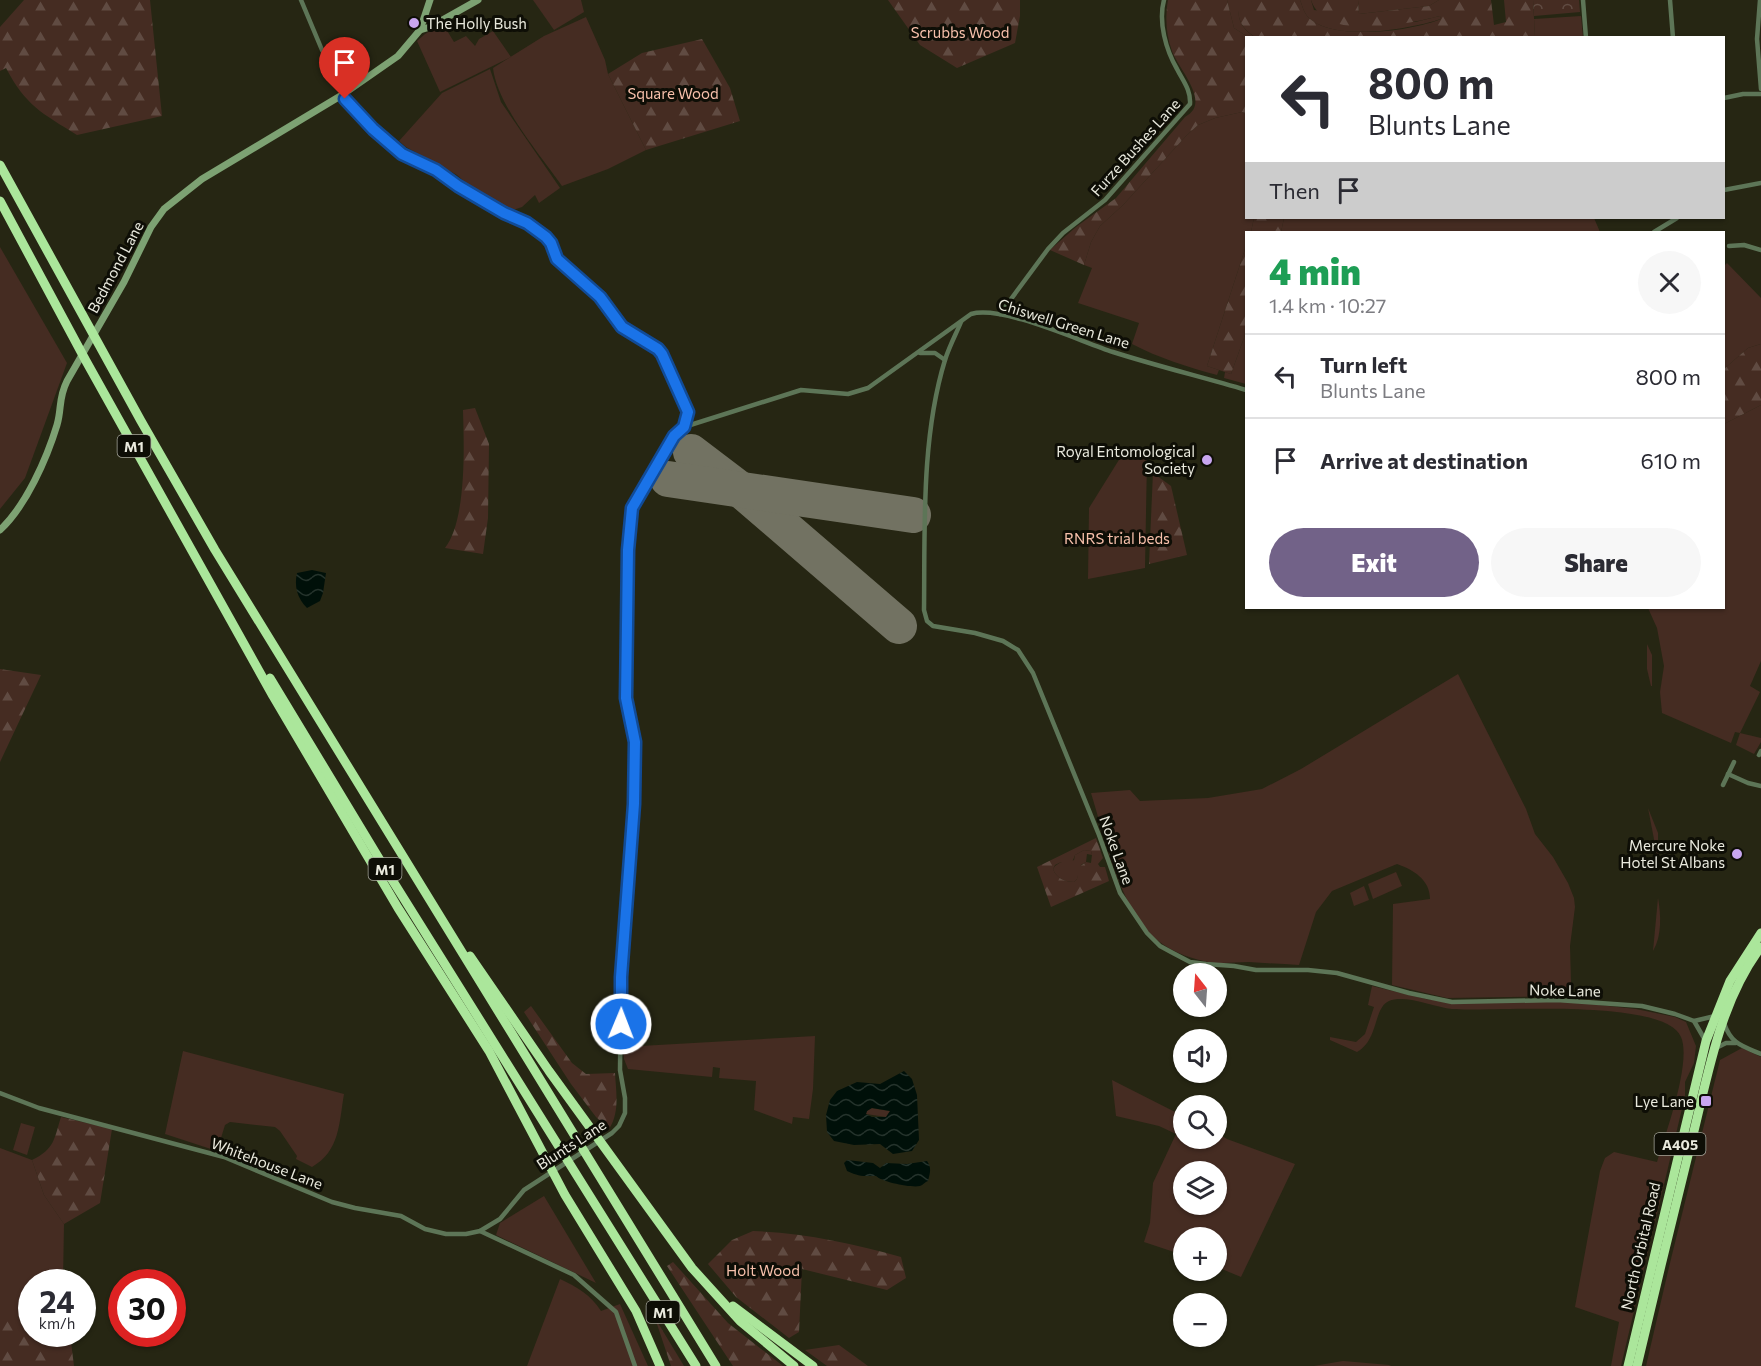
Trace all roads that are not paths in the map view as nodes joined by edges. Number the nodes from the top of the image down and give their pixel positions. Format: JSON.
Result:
{"nodes":[{"id":1,"x":301,"y":0,"type":"edge"},
{"id":2,"x":430,"y":0,"type":"edge"},
{"id":3,"x":478,"y":0,"type":"edge"},
{"id":4,"x":1164,"y":0,"type":"edge"},
{"id":5,"x":1583,"y":0,"type":"edge"},
{"id":6,"x":1670,"y":0,"type":"edge"},
{"id":7,"x":1760,"y":0,"type":"edge"},
{"id":8,"x":420,"y":30,"type":"junction"},
{"id":9,"x":1586,"y":36,"type":"edge"},
{"id":10,"x":1673,"y":36,"type":"edge"},
{"id":11,"x":1761,"y":91,"type":"edge"},
{"id":12,"x":345,"y":92,"type":"junction"},
{"id":13,"x":1725,"y":98,"type":"edge"},
{"id":14,"x":0,"y":165,"type":"edge"},
{"id":15,"x":1761,"y":183,"type":"edge"},
{"id":16,"x":1725,"y":190,"type":"edge"},
{"id":17,"x":0,"y":201,"type":"edge"},
{"id":18,"x":1675,"y":219,"type":"edge"},
{"id":19,"x":1656,"y":231,"type":"edge"},
{"id":20,"x":1729,"y":246,"type":"dead end"},
{"id":21,"x":1761,"y":250,"type":"edge"},
{"id":22,"x":1000,"y":314,"type":"junction"},
{"id":23,"x":961,"y":322,"type":"junction"},
{"id":24,"x":918,"y":354,"type":"junction"},
{"id":25,"x":945,"y":360,"type":"junction"},
{"id":26,"x":1245,"y":390,"type":"edge"},
{"id":27,"x":688,"y":412,"type":"junction"},
{"id":28,"x":699,"y":423,"type":"junction"},
{"id":29,"x":684,"y":427,"type":"junction"},
{"id":30,"x":0,"y":530,"type":"edge"},
{"id":31,"x":182,"y":532,"type":"junction"},
{"id":32,"x":1734,"y":762,"type":"dead end"},
{"id":33,"x":1728,"y":774,"type":"junction"},
{"id":34,"x":1723,"y":784,"type":"dead end"},
{"id":35,"x":1761,"y":786,"type":"edge"},
{"id":36,"x":410,"y":868,"type":"junction"},
{"id":37,"x":1761,"y":933,"type":"edge"},
{"id":38,"x":1761,"y":947,"type":"edge"},
{"id":39,"x":1714,"y":1016,"type":"junction"},
{"id":40,"x":1694,"y":1021,"type":"junction"},
{"id":41,"x":1724,"y":1022,"type":"junction"},
{"id":42,"x":1706,"y":1041,"type":"junction"},
{"id":43,"x":1736,"y":1043,"type":"junction"},
{"id":44,"x":1715,"y":1048,"type":"junction"},
{"id":45,"x":1761,"y":1054,"type":"edge"},
{"id":46,"x":0,"y":1093,"type":"edge"},
{"id":47,"x":514,"y":1201,"type":"joint"},
{"id":48,"x":480,"y":1231,"type":"junction"},
{"id":49,"x":705,"y":1284,"type":"junction"},
{"id":50,"x":635,"y":1366,"type":"edge"},
{"id":51,"x":658,"y":1366,"type":"edge"},
{"id":52,"x":696,"y":1366,"type":"edge"},
{"id":53,"x":716,"y":1366,"type":"edge"},
{"id":54,"x":794,"y":1366,"type":"edge"},
{"id":55,"x":813,"y":1366,"type":"edge"},
{"id":56,"x":1628,"y":1366,"type":"edge"},
{"id":57,"x":1637,"y":1366,"type":"edge"}],
"edges":[{"from":1,"to":12,"type":"street"},
{"from":2,"to":8,"type":"street"},
{"from":3,"to":8,"type":"street"},
{"from":4,"to":22,"type":"street","name":"Furze Bushes Lane"},
{"from":5,"to":9,"type":"street"},
{"from":6,"to":10,"type":"street"},
{"from":7,"to":11,"type":"street"},
{"from":8,"to":12,"type":"street","name":"Bedmond Lane"},
{"from":11,"to":13,"type":"street"},
{"from":12,"to":27,"type":"street"},
{"from":12,"to":30,"type":"street","name":"Bedmond Lane"},
{"from":14,"to":36,"type":"highway","number":"M1"},
{"from":15,"to":16,"type":"street"},
{"from":17,"to":31,"type":"highway","number":"M1"},
{"from":18,"to":19,"type":"street"},
{"from":20,"to":21,"type":"street"},
{"from":22,"to":23,"type":"street","name":"Chiswell Green Lane"},
{"from":22,"to":26,"type":"street","name":"Chiswell Green Lane"},
{"from":23,"to":24,"type":"street","name":"Chiswell Green Lane"},
{"from":23,"to":25,"type":"street","name":"Noke Lane"},
{"from":24,"to":25,"type":"street"},
{"from":24,"to":28,"type":"street","name":"Chiswell Green Lane"},
{"from":25,"to":40,"type":"street","name":"Noke Lane"},
{"from":27,"to":28,"type":"street"},
{"from":27,"to":29,"type":"street","name":"Blunts Lane"},
{"from":28,"to":29,"type":"street","name":"Chiswell Green Lane"},
{"from":29,"to":47,"type":"street","name":"Blunts Lane"},
{"from":31,"to":51,"type":"highway"},
{"from":31,"to":52,"type":"highway","number":"M1"},
{"from":32,"to":33,"type":"street"},
{"from":33,"to":34,"type":"street"},
{"from":33,"to":35,"type":"street"},
{"from":36,"to":49,"type":"highway"},
{"from":36,"to":53,"type":"highway","number":"M1"},
{"from":37,"to":39,"type":"highway","name":"North Orbital Road","number":"A405"},
{"from":38,"to":41,"type":"highway","name":"North Orbital Road","number":"A405"},
{"from":39,"to":40,"type":"street"},
{"from":39,"to":42,"type":"highway","name":"North Orbital Road","number":"A405"},
{"from":40,"to":42,"type":"street"},
{"from":41,"to":43,"type":"street"},
{"from":41,"to":44,"type":"highway","name":"North Orbital Road","number":"A405"},
{"from":42,"to":56,"type":"highway","name":"North Orbital Road","number":"A405"},
{"from":43,"to":44,"type":"street"},
{"from":43,"to":45,"type":"street"},
{"from":44,"to":57,"type":"highway","name":"North Orbital Road","number":"A405"},
{"from":46,"to":48,"type":"street","name":"Whitehouse Lane"},
{"from":47,"to":48,"type":"street","name":"Whitehouse Lane"},
{"from":48,"to":50,"type":"street"},
{"from":49,"to":54,"type":"highway"},
{"from":49,"to":55,"type":"highway"}]}
